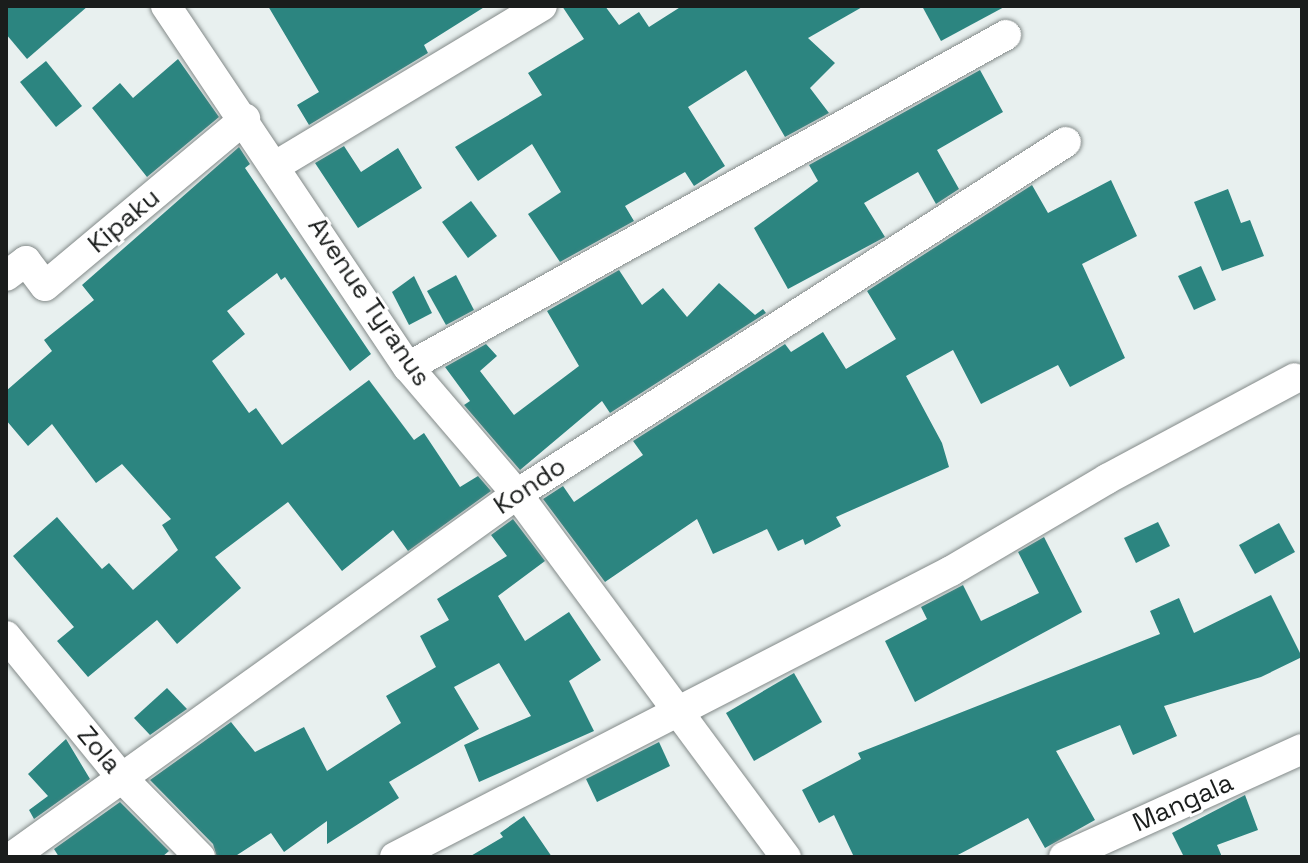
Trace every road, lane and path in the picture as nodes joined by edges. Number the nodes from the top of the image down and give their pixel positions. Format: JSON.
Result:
{"nodes":[{"id":1,"x":166,"y":6,"type":"edge"},
{"id":2,"x":542,"y":6,"type":"edge"},
{"id":3,"x":1006,"y":35,"type":"dead end"},
{"id":4,"x":245,"y":119,"type":"junction"},
{"id":5,"x":1066,"y":142,"type":"dead end"},
{"id":6,"x":277,"y":165,"type":"junction"},
{"id":7,"x":6,"y":276,"type":"edge"},
{"id":8,"x":408,"y":367,"type":"junction"},
{"id":9,"x":1295,"y":378,"type":"dead end"},
{"id":10,"x":517,"y":494,"type":"junction"},
{"id":11,"x":8,"y":643,"type":"edge"},
{"id":12,"x":675,"y":713,"type":"junction"},
{"id":13,"x":1302,"y":749,"type":"edge"},
{"id":14,"x":120,"y":776,"type":"junction"},
{"id":15,"x":12,"y":857,"type":"edge"},
{"id":16,"x":200,"y":857,"type":"edge"},
{"id":17,"x":395,"y":857,"type":"edge"},
{"id":18,"x":786,"y":857,"type":"edge"},
{"id":19,"x":1064,"y":857,"type":"edge"}],
"edges":[{"from":1,"to":4,"type":"street","name":"Avenue Tyranus"},
{"from":2,"to":6,"type":"street"},
{"from":3,"to":8,"type":"street"},
{"from":4,"to":6,"type":"street","name":"Avenue Tyranus"},
{"from":4,"to":7,"type":"street","name":"Kipaku"},
{"from":5,"to":10,"type":"street","name":"Kondo"},
{"from":6,"to":8,"type":"street","name":"Avenue Tyranus"},
{"from":8,"to":10,"type":"street","name":"Avenue Tyranus"},
{"from":9,"to":12,"type":"street"},
{"from":10,"to":12,"type":"street","name":"Avenue Tyranus"},
{"from":10,"to":14,"type":"street","name":"Kondo"},
{"from":11,"to":14,"type":"street","name":"Zola"},
{"from":12,"to":17,"type":"street"},
{"from":12,"to":18,"type":"street","name":"Avenue Tyranus"},
{"from":13,"to":19,"type":"street","name":"Mangala"},
{"from":14,"to":15,"type":"street","name":"Kondo"},
{"from":14,"to":16,"type":"street","name":"Zola"}]}
